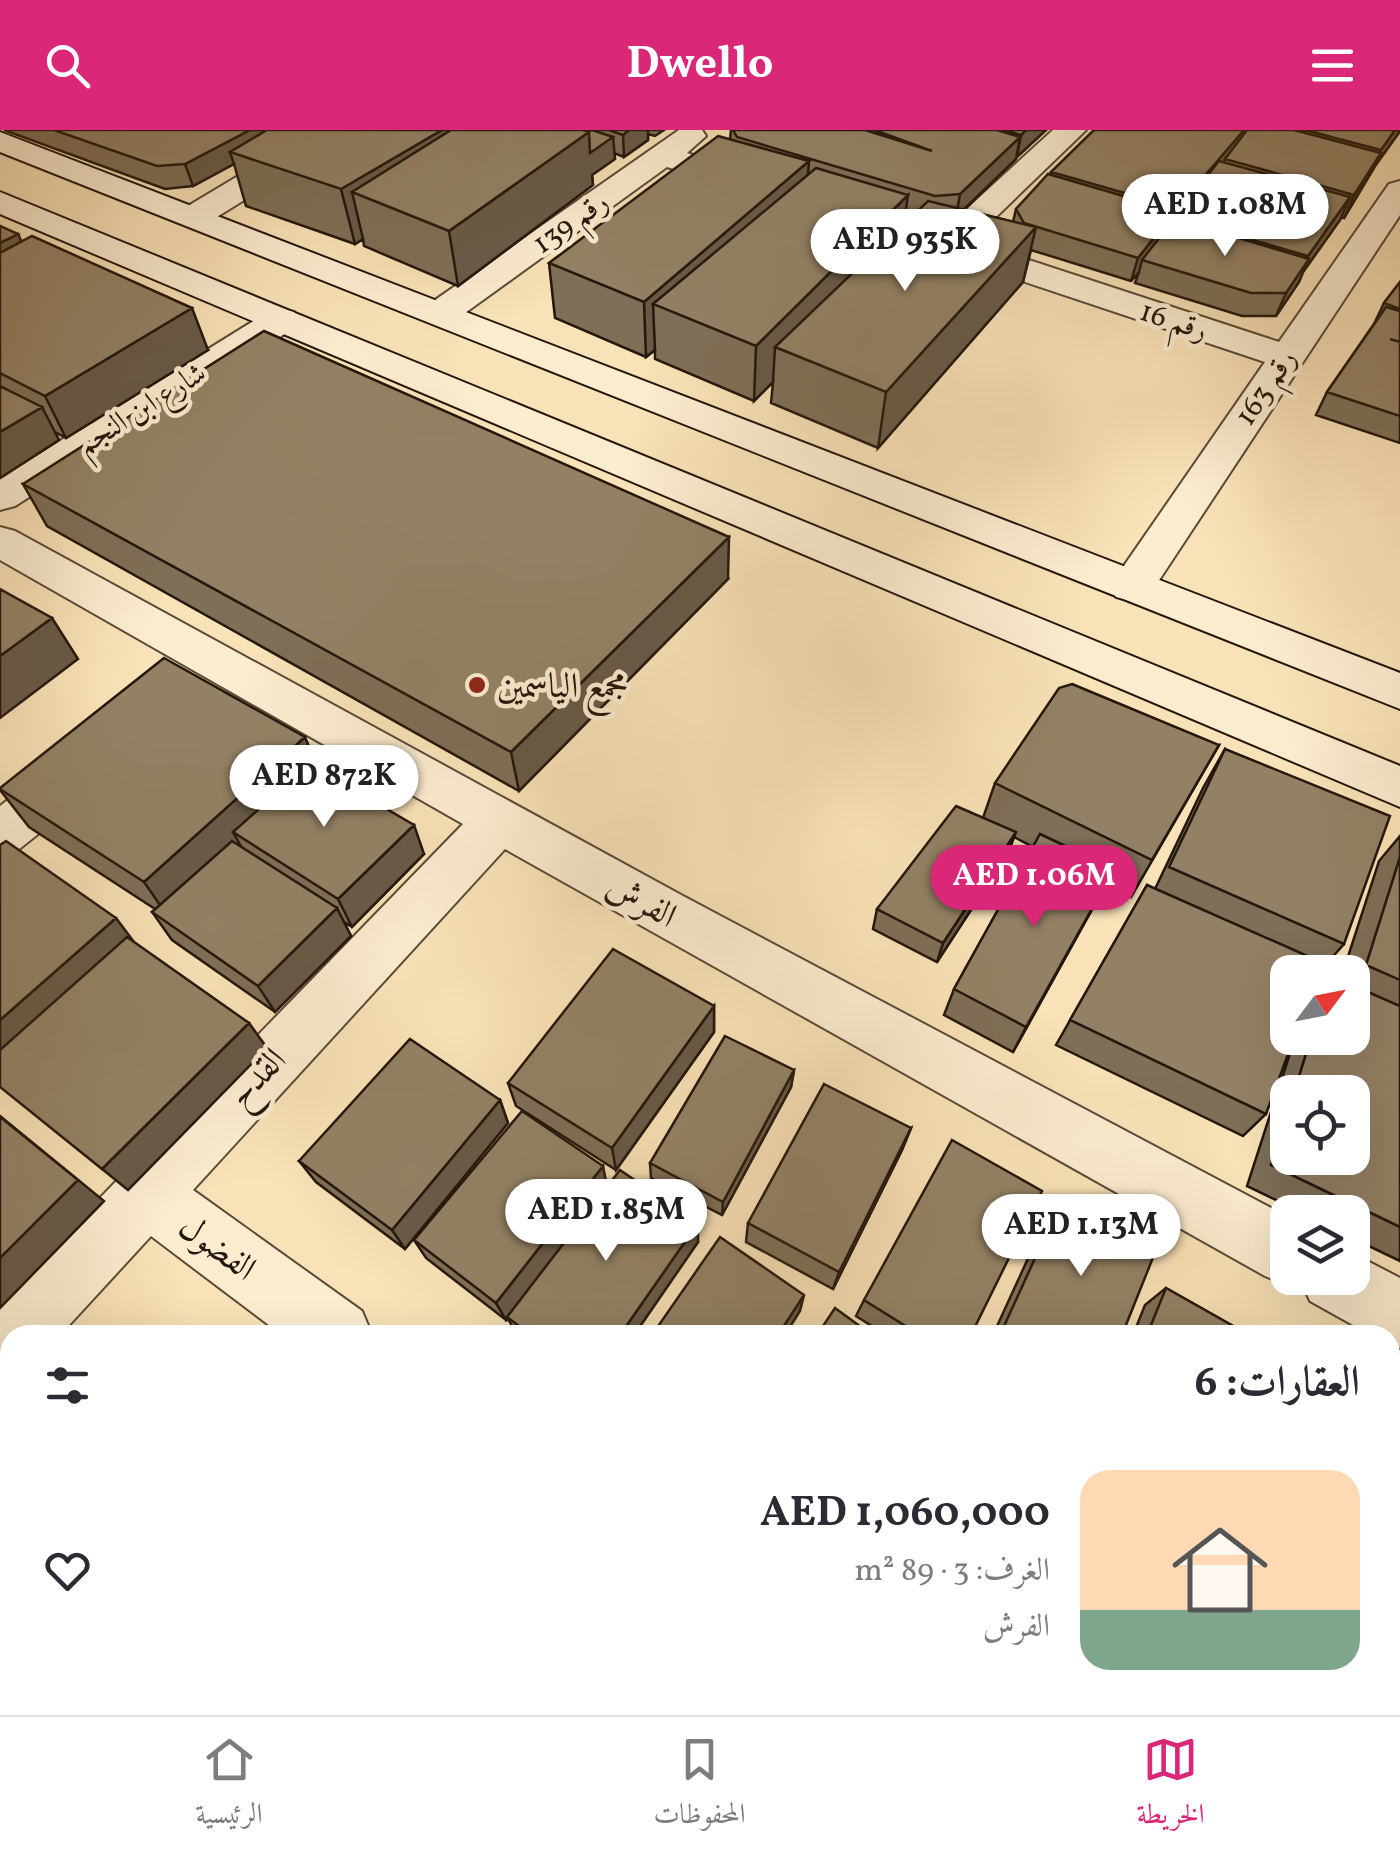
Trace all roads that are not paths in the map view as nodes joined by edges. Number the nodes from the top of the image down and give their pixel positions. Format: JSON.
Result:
{"nodes":[{"id":1,"x":336,"y":130,"type":"edge"},
{"id":2,"x":700,"y":130,"type":"edge"},
{"id":3,"x":1071,"y":130,"type":"edge"},
{"id":4,"x":0,"y":141,"type":"edge"},
{"id":5,"x":663,"y":156,"type":"junction"},
{"id":6,"x":1400,"y":191,"type":"edge"},
{"id":7,"x":795,"y":198,"type":"edge"},
{"id":8,"x":0,"y":202,"type":"edge"},
{"id":9,"x":195,"y":216,"type":"junction"},
{"id":10,"x":909,"y":233,"type":"edge"},
{"id":11,"x":947,"y":245,"type":"junction"},
{"id":12,"x":441,"y":313,"type":"junction"},
{"id":13,"x":281,"y":320,"type":"junction"},
{"id":14,"x":1285,"y":356,"type":"junction"},
{"id":15,"x":0,"y":497,"type":"edge"},
{"id":16,"x":11,"y":561,"type":"edge"},
{"id":17,"x":1132,"y":586,"type":"junction"},
{"id":18,"x":1400,"y":692,"type":"edge"},
{"id":19,"x":109,"y":749,"type":"edge"},
{"id":20,"x":1400,"y":786,"type":"edge"},
{"id":21,"x":500,"y":820,"type":"junction"},
{"id":22,"x":0,"y":835,"type":"edge"},
{"id":23,"x":146,"y":1194,"type":"junction"},
{"id":24,"x":1270,"y":1243,"type":"edge"},
{"id":25,"x":1365,"y":1295,"type":"edge"},
{"id":26,"x":1400,"y":1314,"type":"edge"},
{"id":27,"x":23,"y":1325,"type":"edge"},
{"id":28,"x":324,"y":1325,"type":"edge"}],
"edges":[{"from":1,"to":9,"type":"street"},
{"from":2,"to":5,"type":"street","name":"رقم 139"},
{"from":3,"to":11,"type":"street"},
{"from":4,"to":9,"type":"street"},
{"from":5,"to":7,"type":"street"},
{"from":5,"to":12,"type":"street","name":"رقم 139"},
{"from":6,"to":14,"type":"street","name":"رقم 163"},
{"from":8,"to":13,"type":"street"},
{"from":9,"to":12,"type":"street"},
{"from":10,"to":11,"type":"street","name":"رقم 16"},
{"from":11,"to":14,"type":"street","name":"رقم 16"},
{"from":12,"to":17,"type":"street"},
{"from":13,"to":15,"type":"street","name":"شارع ابن النجم"},
{"from":13,"to":20,"type":"street"},
{"from":14,"to":17,"type":"street","name":"رقم 163"},
{"from":16,"to":21,"type":"street","name":"الفرش"},
{"from":17,"to":18,"type":"street"},
{"from":19,"to":22,"type":"street"},
{"from":21,"to":23,"type":"street","name":"القدح"},
{"from":21,"to":24,"type":"street","name":"الفرش"},
{"from":23,"to":27,"type":"street","name":"القدح"},
{"from":23,"to":28,"type":"street","name":"الفضول"},
{"from":25,"to":26,"type":"street"}]}
